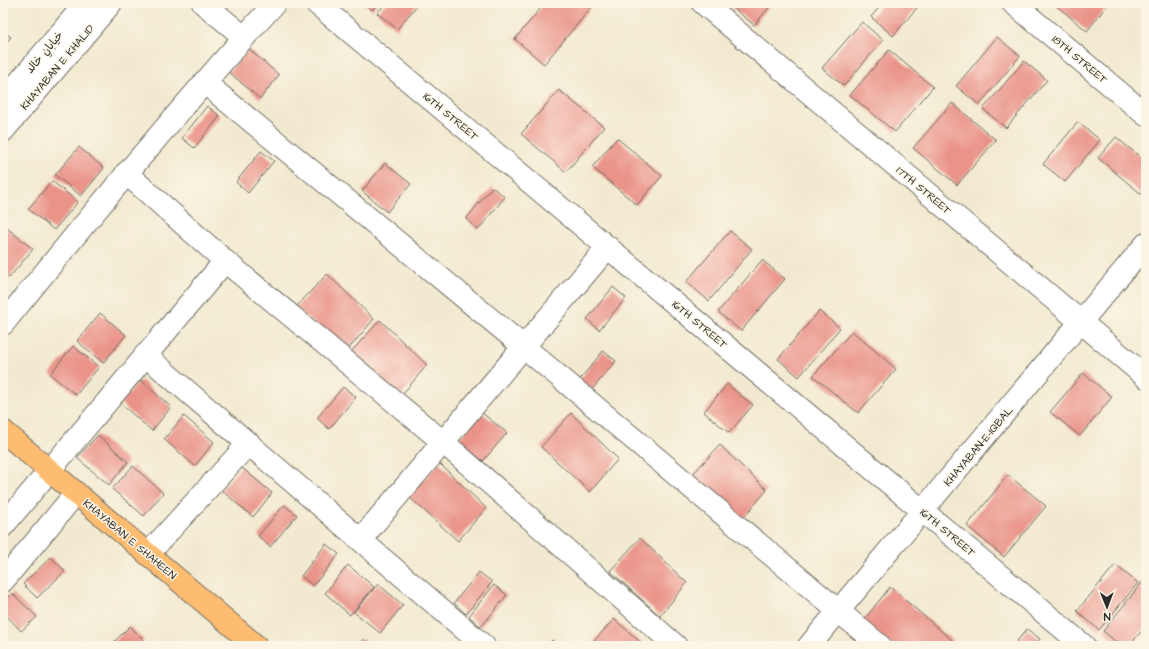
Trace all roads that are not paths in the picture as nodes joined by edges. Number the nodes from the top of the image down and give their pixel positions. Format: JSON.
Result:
{"nodes":[{"id":1,"x":86,"y":3,"type":"edge"},
{"id":2,"x":112,"y":3,"type":"edge"},
{"id":3,"x":203,"y":3,"type":"edge"},
{"id":4,"x":275,"y":3,"type":"edge"},
{"id":5,"x":316,"y":3,"type":"edge"},
{"id":6,"x":703,"y":3,"type":"edge"},
{"id":7,"x":1013,"y":3,"type":"edge"},
{"id":8,"x":244,"y":37,"type":"junction"},
{"id":9,"x":204,"y":82,"type":"junction"},
{"id":10,"x":3,"y":101,"type":"edge"},
{"id":11,"x":1146,"y":115,"type":"edge"},
{"id":12,"x":3,"y":132,"type":"edge"},
{"id":13,"x":126,"y":173,"type":"junction"},
{"id":14,"x":1146,"y":244,"type":"edge"},
{"id":15,"x":608,"y":247,"type":"junction"},
{"id":16,"x":225,"y":261,"type":"junction"},
{"id":17,"x":1081,"y":322,"type":"junction"},
{"id":18,"x":3,"y":324,"type":"edge"},
{"id":19,"x":524,"y":347,"type":"junction"},
{"id":20,"x":146,"y":355,"type":"junction"},
{"id":21,"x":1146,"y":377,"type":"edge"},
{"id":22,"x":3,"y":431,"type":"edge"},
{"id":23,"x":443,"y":442,"type":"junction"},
{"id":24,"x":249,"y":443,"type":"junction"},
{"id":25,"x":51,"y":472,"type":"junction"},
{"id":26,"x":76,"y":493,"type":"junction"},
{"id":27,"x":923,"y":512,"type":"junction"},
{"id":28,"x":3,"y":526,"type":"edge"},
{"id":29,"x":361,"y":539,"type":"junction"},
{"id":30,"x":148,"y":554,"type":"junction"},
{"id":31,"x":3,"y":581,"type":"edge"},
{"id":32,"x":839,"y":612,"type":"junction"},
{"id":33,"x":256,"y":646,"type":"edge"},
{"id":34,"x":484,"y":646,"type":"edge"},
{"id":35,"x":676,"y":646,"type":"edge"},
{"id":36,"x":809,"y":646,"type":"edge"},
{"id":37,"x":880,"y":646,"type":"edge"},
{"id":38,"x":1084,"y":646,"type":"edge"}],
"edges":[{"from":1,"to":10,"type":"street","name":"خیابانِ خالد"},
{"from":2,"to":12,"type":"street","name":"KHAYABAN E KHALID"},
{"from":3,"to":8,"type":"street"},
{"from":4,"to":8,"type":"street"},
{"from":5,"to":15,"type":"street","name":"16TH STREET"},
{"from":6,"to":17,"type":"street","name":"17TH STREET"},
{"from":7,"to":11,"type":"street","name":"18TH STREET"},
{"from":8,"to":9,"type":"street"},
{"from":9,"to":13,"type":"street"},
{"from":9,"to":19,"type":"street"},
{"from":13,"to":16,"type":"street"},
{"from":13,"to":18,"type":"street"},
{"from":14,"to":17,"type":"street","name":"KHAYABAN-E-IQBAL"},
{"from":15,"to":19,"type":"street"},
{"from":15,"to":27,"type":"street","name":"16TH STREET"},
{"from":16,"to":20,"type":"street"},
{"from":16,"to":23,"type":"street"},
{"from":17,"to":21,"type":"street","name":"17TH STREET"},
{"from":17,"to":27,"type":"street","name":"KHAYABAN-E-IQBAL"},
{"from":19,"to":23,"type":"street"},
{"from":19,"to":32,"type":"street"},
{"from":20,"to":24,"type":"street"},
{"from":20,"to":25,"type":"street"},
{"from":22,"to":25,"type":"main road","name":"KHAYABAN E SHAHEEN"},
{"from":23,"to":29,"type":"street"},
{"from":23,"to":35,"type":"street"},
{"from":24,"to":29,"type":"street"},
{"from":24,"to":30,"type":"street"},
{"from":25,"to":26,"type":"main road","name":"KHAYABAN E SHAHEEN"},
{"from":25,"to":28,"type":"street"},
{"from":26,"to":30,"type":"main road","name":"KHAYABAN E SHAHEEN"},
{"from":26,"to":31,"type":"street"},
{"from":27,"to":32,"type":"street","name":"KHAYABAN-E-IQBAL"},
{"from":27,"to":38,"type":"street","name":"16TH STREET"},
{"from":29,"to":34,"type":"street"},
{"from":30,"to":33,"type":"main road","name":"KHAYABAN E SHAHEEN"},
{"from":32,"to":36,"type":"street","name":"KHAYABAN-E-IQBAL"},
{"from":32,"to":37,"type":"street"}]}
